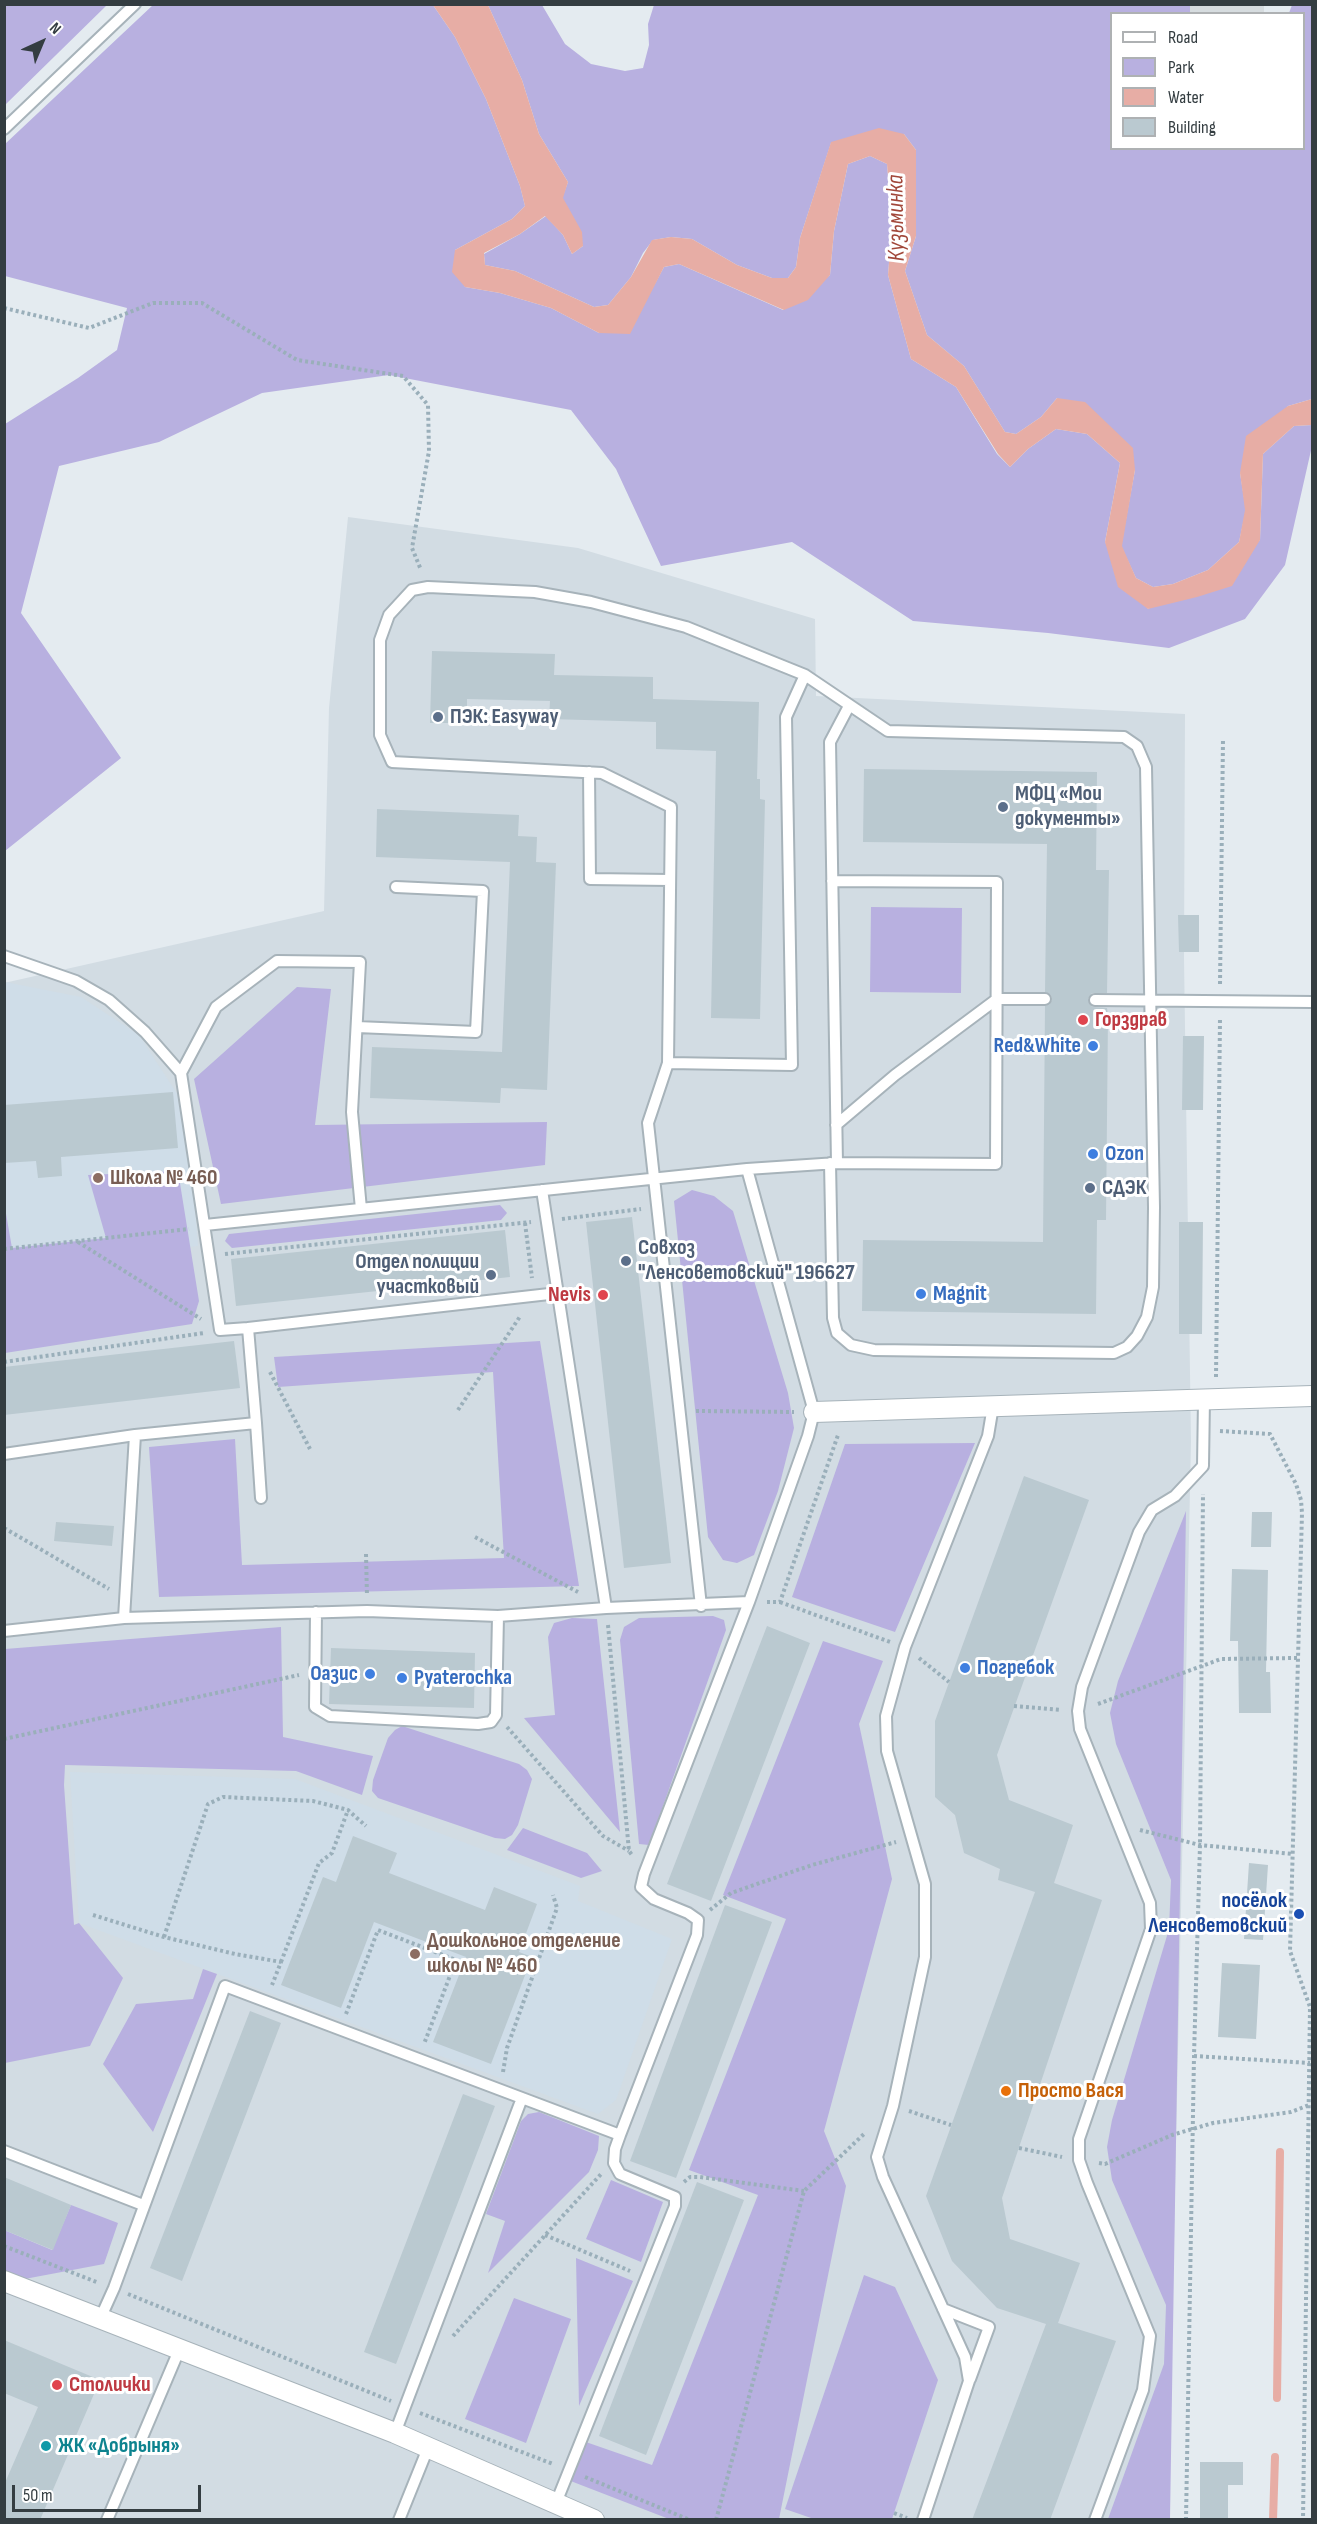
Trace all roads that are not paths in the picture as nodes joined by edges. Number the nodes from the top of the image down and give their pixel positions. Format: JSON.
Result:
{"nodes":[{"id":1,"x":135,"y":4,"type":"edge"},
{"id":2,"x":4,"y":129,"type":"edge"},
{"id":3,"x":805,"y":675,"type":"junction"},
{"id":4,"x":849,"y":706,"type":"junction"},
{"id":5,"x":589,"y":772,"type":"junction"},
{"id":6,"x":670,"y":880,"type":"junction"},
{"id":7,"x":832,"y":881,"type":"junction"},
{"id":8,"x":396,"y":887,"type":"dead end"},
{"id":9,"x":4,"y":956,"type":"edge"},
{"id":10,"x":997,"y":999,"type":"junction"},
{"id":11,"x":1045,"y":999,"type":"dead end"},
{"id":12,"x":1095,"y":1000,"type":"dead end"},
{"id":13,"x":1150,"y":1000,"type":"junction"},
{"id":14,"x":1312,"y":1002,"type":"edge"},
{"id":15,"x":357,"y":1027,"type":"junction"},
{"id":16,"x":668,"y":1063,"type":"junction"},
{"id":17,"x":181,"y":1073,"type":"junction"},
{"id":18,"x":836,"y":1125,"type":"junction"},
{"id":19,"x":834,"y":1163,"type":"junction"},
{"id":20,"x":747,"y":1169,"type":"junction"},
{"id":21,"x":655,"y":1179,"type":"junction"},
{"id":22,"x":542,"y":1190,"type":"junction"},
{"id":23,"x":361,"y":1209,"type":"junction"},
{"id":24,"x":205,"y":1225,"type":"junction"},
{"id":25,"x":558,"y":1293,"type":"junction"},
{"id":26,"x":248,"y":1328,"type":"junction"},
{"id":27,"x":1312,"y":1396,"type":"edge"},
{"id":28,"x":1210,"y":1399,"type":"junction"},
{"id":29,"x":993,"y":1406,"type":"junction"},
{"id":30,"x":814,"y":1412,"type":"junction"},
{"id":31,"x":256,"y":1423,"type":"junction"},
{"id":32,"x":135,"y":1435,"type":"junction"},
{"id":33,"x":4,"y":1454,"type":"edge"},
{"id":34,"x":261,"y":1498,"type":"dead end"},
{"id":35,"x":748,"y":1602,"type":"junction"},
{"id":36,"x":701,"y":1606,"type":"junction"},
{"id":37,"x":606,"y":1608,"type":"junction"},
{"id":38,"x":316,"y":1612,"type":"junction"},
{"id":39,"x":498,"y":1616,"type":"junction"},
{"id":40,"x":124,"y":1618,"type":"junction"},
{"id":41,"x":4,"y":1631,"type":"edge"},
{"id":42,"x":522,"y":2098,"type":"junction"},
{"id":43,"x":620,"y":2135,"type":"junction"},
{"id":44,"x":4,"y":2151,"type":"edge"},
{"id":45,"x":143,"y":2205,"type":"junction"},
{"id":46,"x":4,"y":2282,"type":"edge"},
{"id":47,"x":943,"y":2309,"type":"junction"},
{"id":48,"x":100,"y":2319,"type":"junction"},
{"id":49,"x":180,"y":2348,"type":"junction"},
{"id":50,"x":969,"y":2381,"type":"junction"},
{"id":51,"x":395,"y":2433,"type":"junction"},
{"id":52,"x":428,"y":2448,"type":"junction"},
{"id":53,"x":556,"y":2503,"type":"junction"},
{"id":54,"x":107,"y":2520,"type":"edge"},
{"id":55,"x":399,"y":2520,"type":"edge"},
{"id":56,"x":594,"y":2520,"type":"edge"},
{"id":57,"x":923,"y":2520,"type":"edge"},
{"id":58,"x":1095,"y":2520,"type":"edge"}],
"edges":[{"from":1,"to":2,"type":"lane"},
{"from":3,"to":4,"type":"lane"},
{"from":3,"to":5,"type":"lane"},
{"from":3,"to":16,"type":"lane"},
{"from":4,"to":7,"type":"lane"},
{"from":4,"to":13,"type":"lane"},
{"from":5,"to":6,"type":"lane"},
{"from":5,"to":6,"type":"lane"},
{"from":6,"to":16,"type":"lane"},
{"from":7,"to":10,"type":"lane"},
{"from":7,"to":18,"type":"lane"},
{"from":8,"to":15,"type":"lane"},
{"from":9,"to":17,"type":"lane"},
{"from":10,"to":11,"type":"lane"},
{"from":10,"to":18,"type":"lane"},
{"from":10,"to":19,"type":"lane"},
{"from":12,"to":13,"type":"lane"},
{"from":13,"to":14,"type":"lane"},
{"from":13,"to":19,"type":"lane"},
{"from":15,"to":17,"type":"lane"},
{"from":15,"to":23,"type":"lane"},
{"from":16,"to":21,"type":"lane"},
{"from":17,"to":24,"type":"lane"},
{"from":18,"to":19,"type":"lane"},
{"from":19,"to":20,"type":"lane"},
{"from":20,"to":21,"type":"lane"},
{"from":20,"to":30,"type":"lane"},
{"from":21,"to":22,"type":"lane"},
{"from":21,"to":36,"type":"lane"},
{"from":22,"to":23,"type":"lane"},
{"from":22,"to":25,"type":"lane"},
{"from":23,"to":24,"type":"lane"},
{"from":24,"to":26,"type":"lane"},
{"from":25,"to":26,"type":"lane"},
{"from":25,"to":37,"type":"lane"},
{"from":26,"to":31,"type":"lane"},
{"from":27,"to":28,"type":"street"},
{"from":28,"to":29,"type":"street"},
{"from":28,"to":58,"type":"lane"},
{"from":29,"to":30,"type":"street"},
{"from":29,"to":47,"type":"lane"},
{"from":30,"to":35,"type":"lane"},
{"from":31,"to":32,"type":"lane"},
{"from":31,"to":34,"type":"lane"},
{"from":32,"to":33,"type":"lane"},
{"from":32,"to":40,"type":"lane"},
{"from":35,"to":36,"type":"lane"},
{"from":35,"to":43,"type":"lane"},
{"from":36,"to":37,"type":"lane"},
{"from":37,"to":39,"type":"lane"},
{"from":38,"to":39,"type":"lane"},
{"from":38,"to":39,"type":"lane"},
{"from":38,"to":40,"type":"lane"},
{"from":40,"to":41,"type":"lane"},
{"from":42,"to":43,"type":"lane"},
{"from":42,"to":45,"type":"lane"},
{"from":42,"to":51,"type":"lane"},
{"from":43,"to":53,"type":"lane"},
{"from":44,"to":45,"type":"lane"},
{"from":45,"to":48,"type":"lane"},
{"from":46,"to":48,"type":"street"},
{"from":47,"to":50,"type":"lane"},
{"from":47,"to":50,"type":"lane"},
{"from":48,"to":49,"type":"street"},
{"from":49,"to":51,"type":"street"},
{"from":49,"to":54,"type":"lane"},
{"from":50,"to":57,"type":"lane"},
{"from":51,"to":52,"type":"street"},
{"from":52,"to":53,"type":"street"},
{"from":52,"to":55,"type":"lane"},
{"from":53,"to":56,"type":"street"}]}
